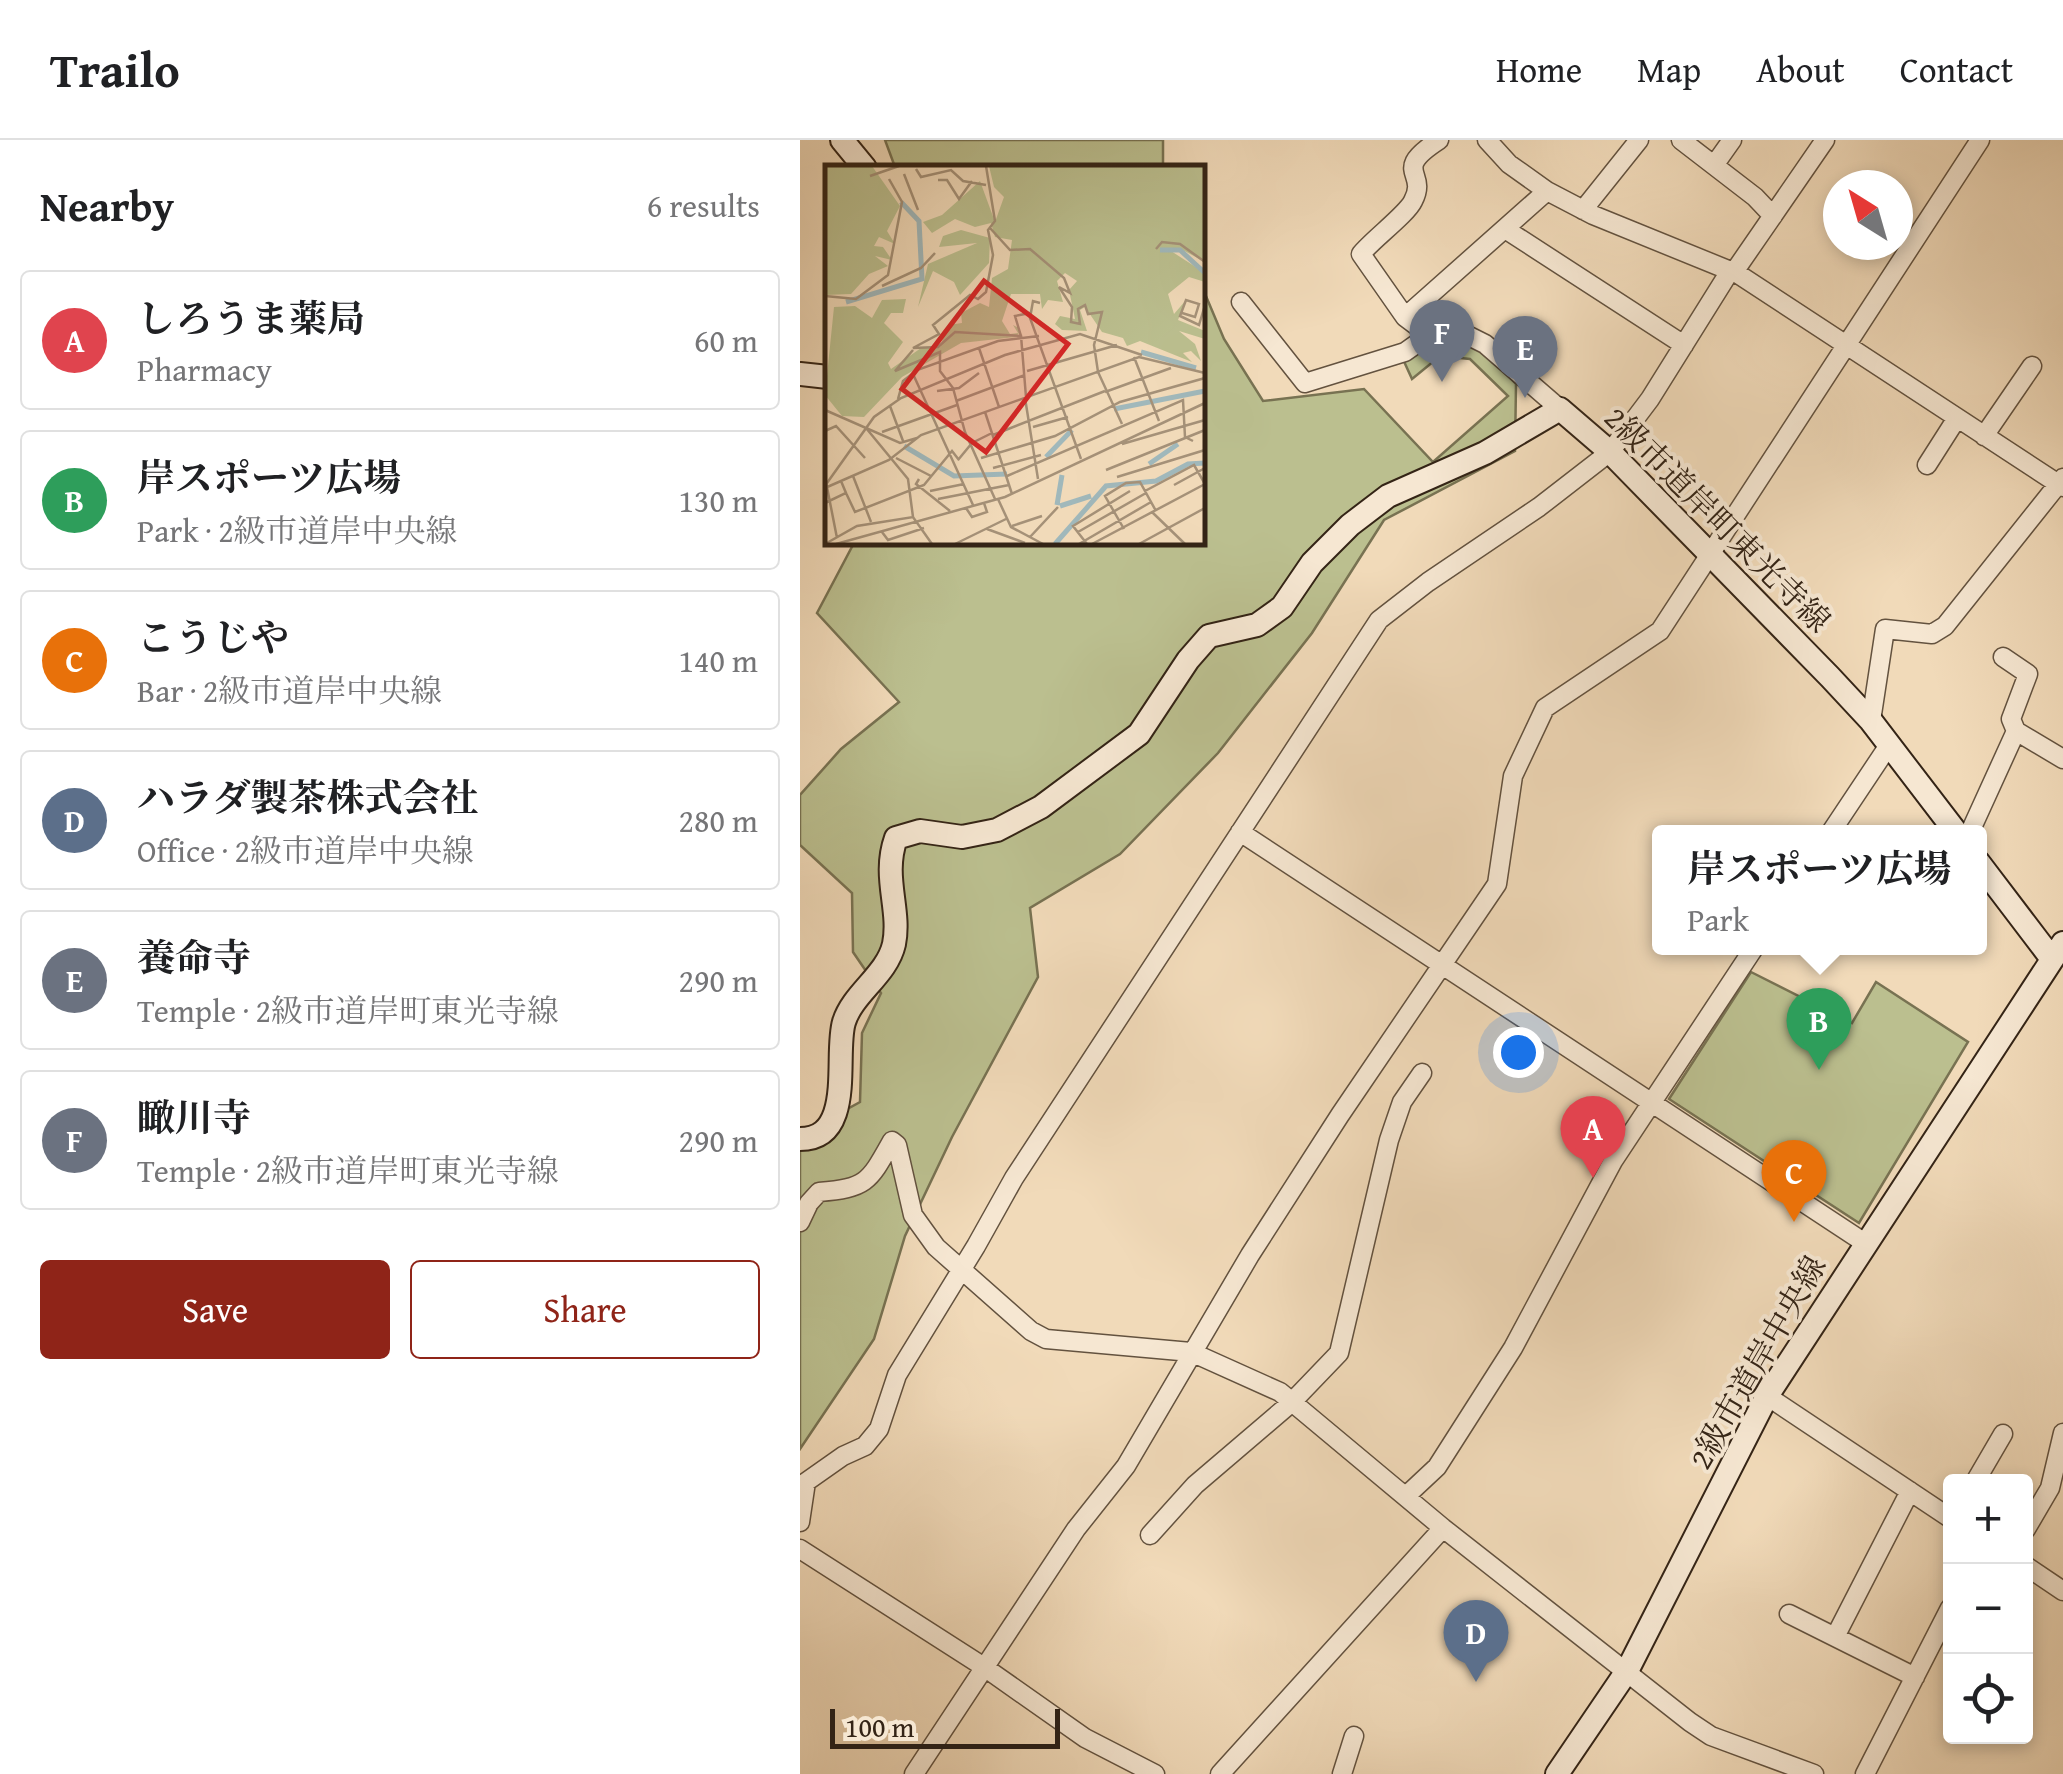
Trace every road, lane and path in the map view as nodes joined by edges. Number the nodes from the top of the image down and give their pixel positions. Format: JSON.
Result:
{"nodes":[{"id":1,"x":842,"y":140,"type":"edge"},
{"id":2,"x":1439,"y":140,"type":"edge"},
{"id":3,"x":1487,"y":140,"type":"edge"},
{"id":4,"x":1639,"y":140,"type":"edge"},
{"id":5,"x":1681,"y":140,"type":"edge"},
{"id":6,"x":1732,"y":140,"type":"edge"},
{"id":7,"x":1825,"y":140,"type":"edge"},
{"id":8,"x":1980,"y":140,"type":"edge"},
{"id":9,"x":1715,"y":164,"type":"junction"},
{"id":10,"x":863,"y":165,"type":"edge"},
{"id":11,"x":1547,"y":191,"type":"junction"},
{"id":12,"x":1584,"y":210,"type":"junction"},
{"id":13,"x":1773,"y":216,"type":"junction"},
{"id":14,"x":1504,"y":229,"type":"junction"},
{"id":15,"x":1732,"y":272,"type":"junction"},
{"id":16,"x":1241,"y":302,"type":"dead end"},
{"id":17,"x":1405,"y":317,"type":"junction"},
{"id":18,"x":1436,"y":330,"type":"junction"},
{"id":19,"x":1684,"y":344,"type":"junction"},
{"id":20,"x":1846,"y":344,"type":"junction"},
{"id":21,"x":2032,"y":366,"type":"dead end"},
{"id":22,"x":800,"y":374,"type":"edge"},
{"id":23,"x":825,"y":378,"type":"edge"},
{"id":24,"x":1560,"y":409,"type":"junction"},
{"id":25,"x":1957,"y":418,"type":"junction"},
{"id":26,"x":1984,"y":436,"type":"junction"},
{"id":27,"x":1610,"y":452,"type":"junction"},
{"id":28,"x":1927,"y":465,"type":"dead end"},
{"id":29,"x":2062,"y":483,"type":"edge"},
{"id":30,"x":1710,"y":553,"type":"junction"},
{"id":31,"x":2004,"y":657,"type":"dead end"},
{"id":32,"x":1870,"y":721,"type":"junction"},
{"id":33,"x":2016,"y":731,"type":"junction"},
{"id":34,"x":1889,"y":745,"type":"junction"},
{"id":35,"x":2063,"y":759,"type":"edge"},
{"id":36,"x":1836,"y":825,"type":"edge"},
{"id":37,"x":1951,"y":825,"type":"edge"},
{"id":38,"x":1973,"y":825,"type":"edge"},
{"id":39,"x":1240,"y":832,"type":"junction"},
{"id":40,"x":1987,"y":873,"type":"edge"},
{"id":41,"x":1749,"y":955,"type":"edge"},
{"id":42,"x":2054,"y":957,"type":"edge"},
{"id":43,"x":1442,"y":964,"type":"junction"},
{"id":44,"x":2063,"y":988,"type":"edge"},
{"id":45,"x":1422,"y":1073,"type":"dead end"},
{"id":46,"x":1651,"y":1102,"type":"junction"},
{"id":47,"x":800,"y":1139,"type":"edge"},
{"id":48,"x":800,"y":1222,"type":"edge"},
{"id":49,"x":1865,"y":1242,"type":"junction"},
{"id":50,"x":962,"y":1270,"type":"junction"},
{"id":51,"x":1191,"y":1352,"type":"junction"},
{"id":52,"x":1767,"y":1396,"type":"junction"},
{"id":53,"x":1291,"y":1402,"type":"junction"},
{"id":54,"x":2063,"y":1433,"type":"edge"},
{"id":55,"x":2004,"y":1434,"type":"dead end"},
{"id":56,"x":1980,"y":1474,"type":"edge"},
{"id":57,"x":1910,"y":1491,"type":"junction"},
{"id":58,"x":1406,"y":1496,"type":"junction"},
{"id":59,"x":1943,"y":1513,"type":"edge"},
{"id":60,"x":2033,"y":1517,"type":"edge"},
{"id":61,"x":800,"y":1522,"type":"edge"},
{"id":62,"x":1443,"y":1528,"type":"junction"},
{"id":63,"x":1150,"y":1536,"type":"dead end"},
{"id":64,"x":800,"y":1549,"type":"edge"},
{"id":65,"x":2033,"y":1571,"type":"edge"},
{"id":66,"x":2063,"y":1590,"type":"edge"},
{"id":67,"x":1789,"y":1614,"type":"dead end"},
{"id":68,"x":1943,"y":1622,"type":"edge"},
{"id":69,"x":1835,"y":1637,"type":"junction"},
{"id":70,"x":984,"y":1667,"type":"junction"},
{"id":71,"x":1627,"y":1671,"type":"junction"},
{"id":72,"x":1915,"y":1677,"type":"junction"},
{"id":73,"x":1354,"y":1736,"type":"dead end"},
{"id":74,"x":914,"y":1774,"type":"edge"},
{"id":75,"x":1155,"y":1774,"type":"edge"},
{"id":76,"x":1220,"y":1774,"type":"edge"},
{"id":77,"x":1342,"y":1774,"type":"edge"},
{"id":78,"x":1556,"y":1774,"type":"edge"},
{"id":79,"x":1814,"y":1774,"type":"edge"},
{"id":80,"x":1865,"y":1774,"type":"edge"}],
"edges":[{"from":1,"to":10,"type":"street"},
{"from":2,"to":17,"type":"street"},
{"from":3,"to":11,"type":"street"},
{"from":4,"to":12,"type":"street"},
{"from":5,"to":9,"type":"street"},
{"from":6,"to":9,"type":"street"},
{"from":7,"to":13,"type":"street"},
{"from":8,"to":20,"type":"street"},
{"from":9,"to":13,"type":"street"},
{"from":11,"to":12,"type":"street"},
{"from":11,"to":14,"type":"street"},
{"from":12,"to":15,"type":"street"},
{"from":13,"to":15,"type":"street"},
{"from":14,"to":17,"type":"street"},
{"from":14,"to":19,"type":"street"},
{"from":15,"to":19,"type":"street"},
{"from":15,"to":20,"type":"street"},
{"from":16,"to":18,"type":"street"},
{"from":17,"to":18,"type":"street"},
{"from":18,"to":24,"type":"street"},
{"from":19,"to":27,"type":"street"},
{"from":20,"to":25,"type":"street"},
{"from":20,"to":30,"type":"street"},
{"from":21,"to":26,"type":"street"},
{"from":22,"to":23,"type":"street"},
{"from":24,"to":27,"type":"street","name":"2級市道岸町東光寺線"},
{"from":24,"to":47,"type":"street","name":"2級市道岸町東光寺線"},
{"from":25,"to":26,"type":"street"},
{"from":25,"to":28,"type":"street"},
{"from":26,"to":29,"type":"street"},
{"from":27,"to":30,"type":"street","name":"2級市道岸町東光寺線"},
{"from":27,"to":39,"type":"street"},
{"from":29,"to":32,"type":"street"},
{"from":30,"to":32,"type":"street","name":"2級市道岸町東光寺線"},
{"from":30,"to":43,"type":"street"},
{"from":31,"to":33,"type":"street"},
{"from":32,"to":34,"type":"street","name":"2級市道岸町東光寺線"},
{"from":33,"to":35,"type":"street"},
{"from":33,"to":38,"type":"street"},
{"from":34,"to":36,"type":"street"},
{"from":34,"to":37,"type":"street","name":"2級市道岸町東光寺線"},
{"from":39,"to":43,"type":"street"},
{"from":39,"to":50,"type":"street"},
{"from":40,"to":42,"type":"street"},
{"from":41,"to":46,"type":"street"},
{"from":42,"to":44,"type":"street"},
{"from":42,"to":49,"type":"street","name":"2級市道岸中央線"},
{"from":43,"to":46,"type":"street"},
{"from":43,"to":51,"type":"street"},
{"from":45,"to":53,"type":"street"},
{"from":46,"to":49,"type":"street"},
{"from":46,"to":58,"type":"street"},
{"from":48,"to":50,"type":"street"},
{"from":49,"to":52,"type":"street","name":"2級市道岸中央線"},
{"from":50,"to":51,"type":"street"},
{"from":50,"to":61,"type":"street"},
{"from":51,"to":53,"type":"street"},
{"from":51,"to":70,"type":"street"},
{"from":52,"to":57,"type":"street"},
{"from":52,"to":71,"type":"street","name":"2級市道岸中央線"},
{"from":53,"to":58,"type":"street"},
{"from":53,"to":63,"type":"street"},
{"from":54,"to":60,"type":"street"},
{"from":55,"to":56,"type":"street"},
{"from":57,"to":59,"type":"street"},
{"from":57,"to":69,"type":"street"},
{"from":58,"to":62,"type":"street"},
{"from":62,"to":71,"type":"street"},
{"from":62,"to":76,"type":"street"},
{"from":64,"to":70,"type":"street"},
{"from":65,"to":66,"type":"street"},
{"from":67,"to":69,"type":"street"},
{"from":68,"to":72,"type":"street"},
{"from":69,"to":72,"type":"street"},
{"from":70,"to":74,"type":"street"},
{"from":70,"to":75,"type":"street"},
{"from":71,"to":78,"type":"street","name":"2級市道岸中央線"},
{"from":71,"to":79,"type":"street"},
{"from":72,"to":80,"type":"street"},
{"from":73,"to":77,"type":"street"}]}
